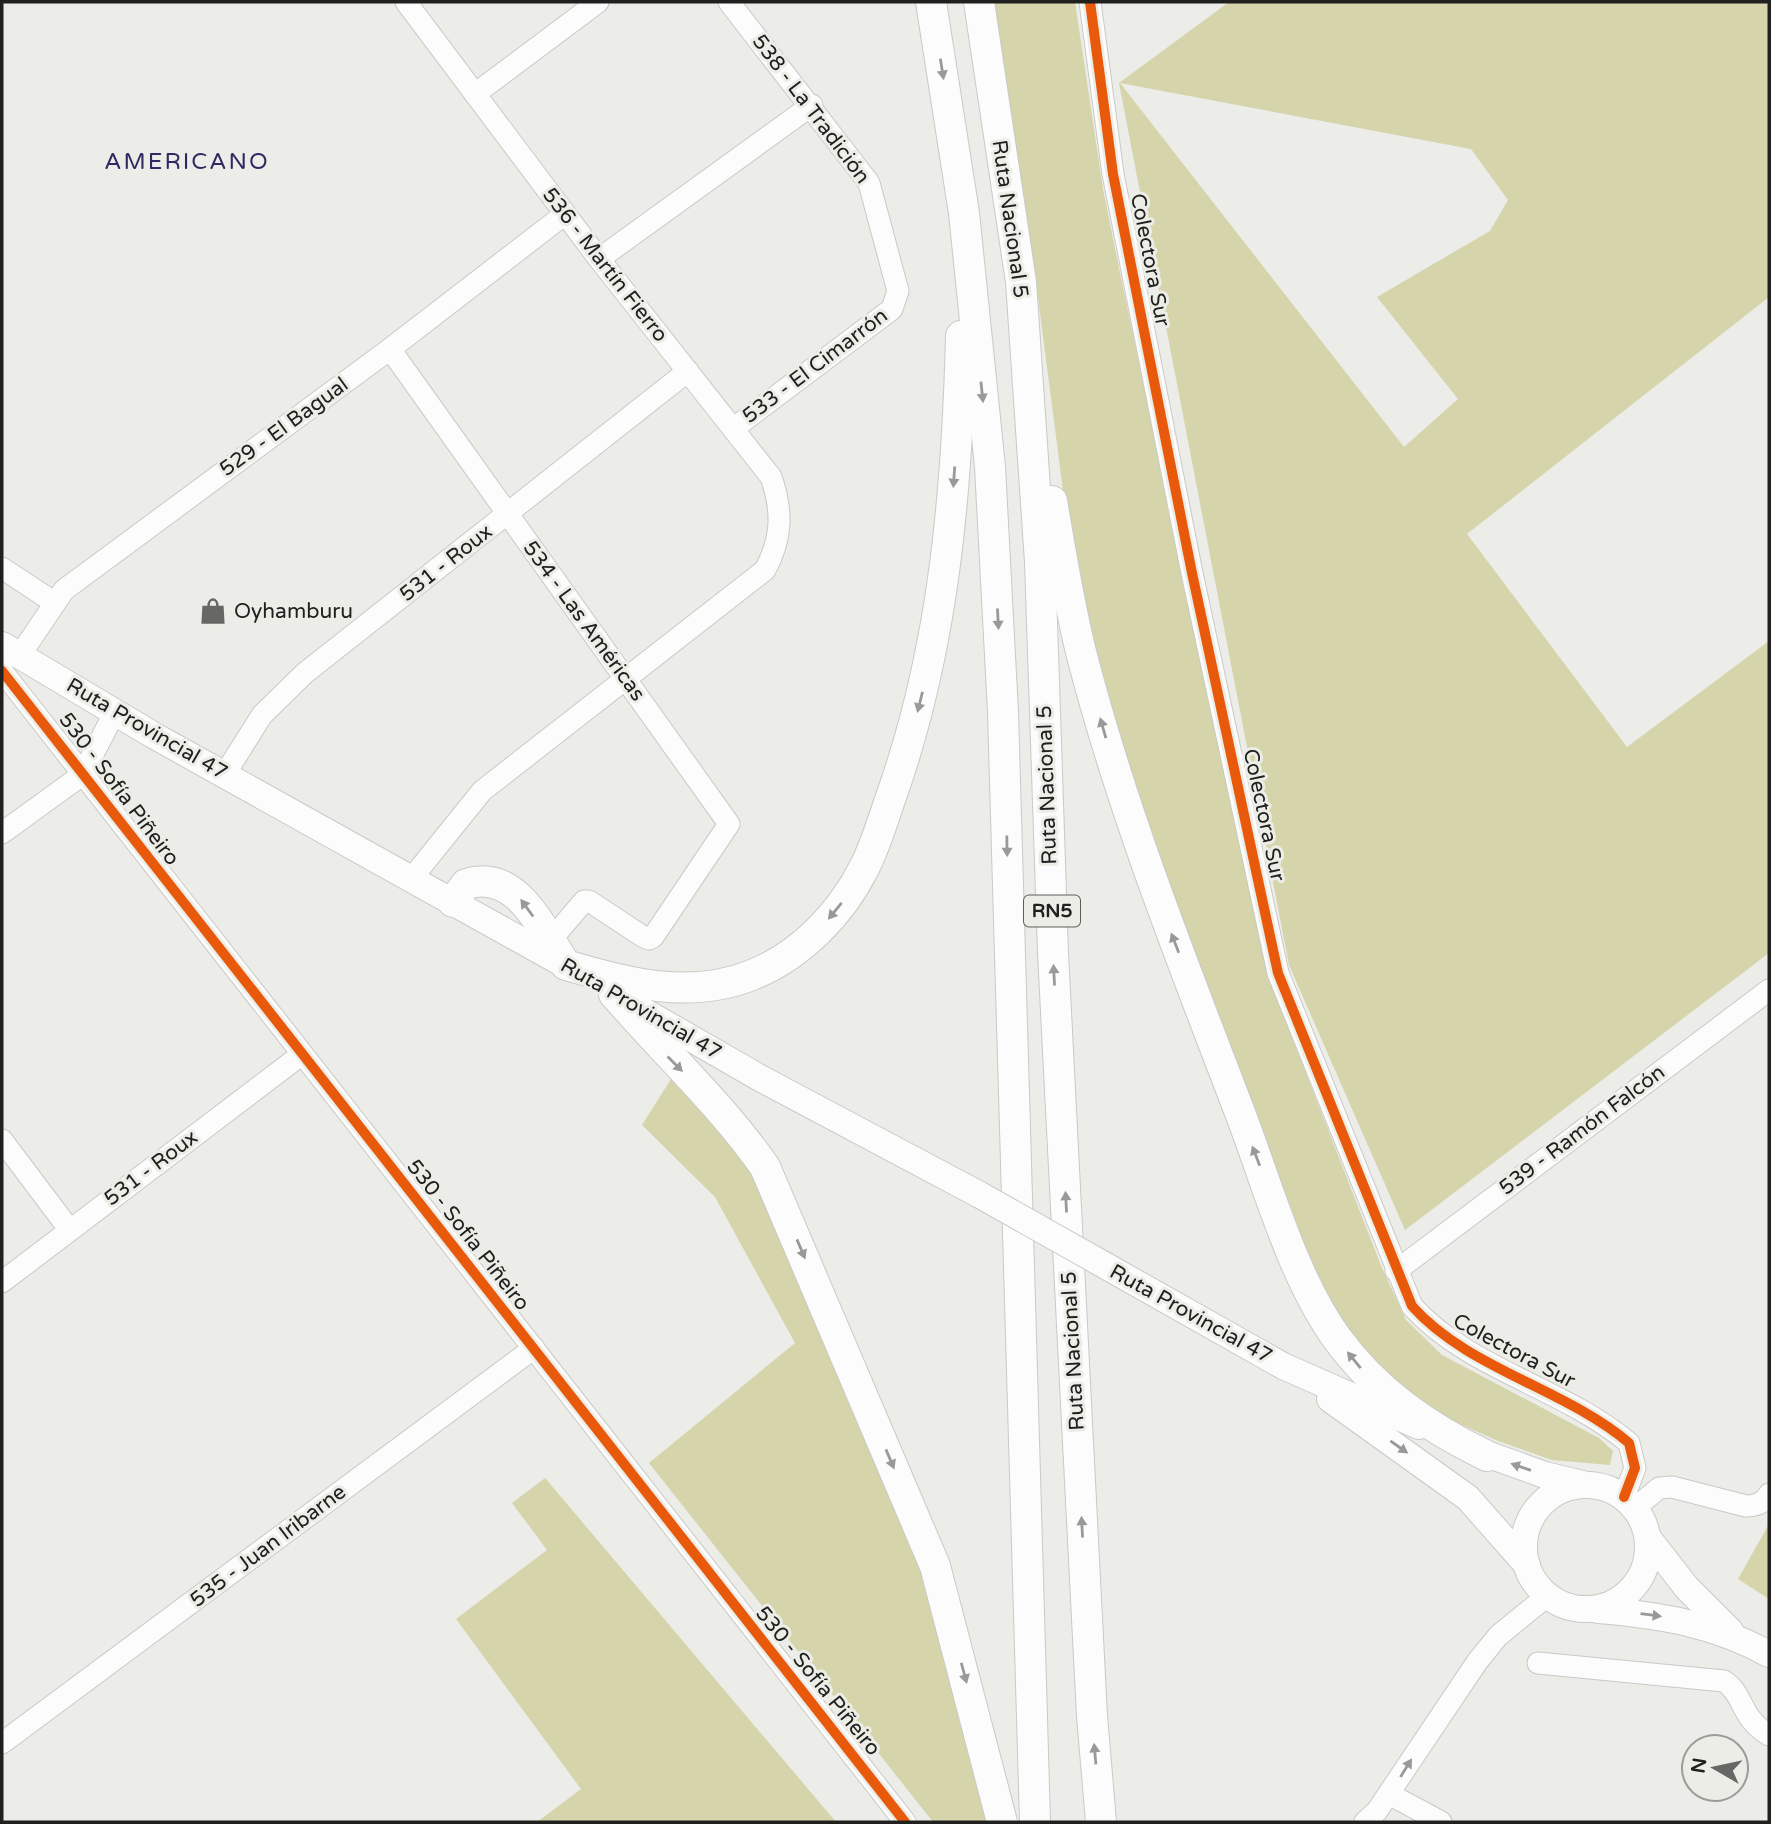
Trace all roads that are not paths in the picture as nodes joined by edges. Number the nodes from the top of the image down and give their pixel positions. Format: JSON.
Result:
{"nodes":[{"id":1,"x":406,"y":2,"type":"edge"},
{"id":2,"x":598,"y":2,"type":"edge"},
{"id":3,"x":729,"y":2,"type":"edge"},
{"id":4,"x":931,"y":2,"type":"edge"},
{"id":5,"x":979,"y":2,"type":"edge"},
{"id":6,"x":1090,"y":2,"type":"edge"},
{"id":7,"x":475,"y":94,"type":"junction"},
{"id":8,"x":811,"y":105,"type":"junction"},
{"id":9,"x":565,"y":214,"type":"junction"},
{"id":10,"x":964,"y":214,"type":"junction"},
{"id":11,"x":599,"y":259,"type":"junction"},
{"id":12,"x":1021,"y":282,"type":"junction"},
{"id":13,"x":895,"y":304,"type":"joint"},
{"id":14,"x":390,"y":349,"type":"junction"},
{"id":15,"x":688,"y":371,"type":"junction"},
{"id":16,"x":734,"y":428,"type":"junction"},
{"id":17,"x":508,"y":515,"type":"junction"},
{"id":18,"x":2,"y":568,"type":"edge"},
{"id":19,"x":55,"y":603,"type":"junction"},
{"id":20,"x":8,"y":657,"type":"edge"},
{"id":21,"x":626,"y":680,"type":"junction"},
{"id":22,"x":115,"y":712,"type":"junction"},
{"id":23,"x":225,"y":774,"type":"junction"},
{"id":24,"x":82,"y":775,"type":"junction"},
{"id":25,"x":2,"y":834,"type":"edge"},
{"id":26,"x":412,"y":878,"type":"junction"},
{"id":27,"x":453,"y":902,"type":"junction"},
{"id":28,"x":558,"y":953,"type":"junction"},
{"id":29,"x":1769,"y":990,"type":"edge"},
{"id":30,"x":614,"y":994,"type":"junction"},
{"id":31,"x":301,"y":1055,"type":"junction"},
{"id":32,"x":2,"y":1140,"type":"edge"},
{"id":33,"x":69,"y":1229,"type":"junction"},
{"id":34,"x":1396,"y":1271,"type":"junction"},
{"id":35,"x":2,"y":1282,"type":"edge"},
{"id":36,"x":534,"y":1348,"type":"junction"},
{"id":37,"x":1283,"y":1366,"type":"junction"},
{"id":38,"x":1487,"y":1456,"type":"junction"},
{"id":39,"x":1587,"y":1485,"type":"junction"},
{"id":40,"x":1769,"y":1494,"type":"edge"},
{"id":41,"x":1629,"y":1503,"type":"junction"},
{"id":42,"x":1648,"y":1538,"type":"junction"},
{"id":43,"x":1527,"y":1565,"type":"junction"},
{"id":44,"x":1547,"y":1595,"type":"junction"},
{"id":45,"x":1583,"y":1609,"type":"junction"},
{"id":46,"x":1734,"y":1635,"type":"junction"},
{"id":47,"x":1769,"y":1654,"type":"edge"},
{"id":48,"x":1538,"y":1663,"type":"dead end"},
{"id":49,"x":1769,"y":1735,"type":"edge"},
{"id":50,"x":2,"y":1743,"type":"edge"},
{"id":51,"x":1389,"y":1794,"type":"junction"},
{"id":52,"x":905,"y":1822,"type":"edge"},
{"id":53,"x":1002,"y":1822,"type":"edge"},
{"id":54,"x":1035,"y":1822,"type":"edge"},
{"id":55,"x":1101,"y":1822,"type":"edge"},
{"id":56,"x":1365,"y":1822,"type":"edge"},
{"id":57,"x":1441,"y":1822,"type":"edge"}],
"edges":[{"from":1,"to":7,"type":"street","name":"536 - Martín Fierro"},
{"from":2,"to":7,"type":"street"},
{"from":3,"to":8,"type":"street","name":"538 - La Tradición"},
{"from":4,"to":10,"type":"highway","name":"Ruta Nacional 5","number":"RN5","one_way":true},
{"from":5,"to":12,"type":"highway","name":"Ruta Nacional 5","number":"RN5"},
{"from":6,"to":34,"type":"street","name":"Colectora Sur"},
{"from":7,"to":9,"type":"street","name":"536 - Martín Fierro"},
{"from":8,"to":11,"type":"street"},
{"from":8,"to":13,"type":"street","name":"538 - La Tradición"},
{"from":9,"to":11,"type":"street","name":"536 - Martín Fierro"},
{"from":9,"to":14,"type":"street","name":"529 - El Bagual"},
{"from":10,"to":28,"type":"highway","one_way":true},
{"from":10,"to":54,"type":"highway","name":"Ruta Nacional 5","number":"RN5","one_way":true},
{"from":11,"to":15,"type":"street","name":"536 - Martín Fierro"},
{"from":38,"to":12,"type":"highway","one_way":true},
{"from":55,"to":12,"type":"highway","name":"Ruta Nacional 5","number":"RN5","one_way":true},
{"from":13,"to":16,"type":"street","name":"533 - El Cimarrón"},
{"from":14,"to":17,"type":"street","name":"534 - Las Américas"},
{"from":14,"to":19,"type":"street","name":"529 - El Bagual"},
{"from":15,"to":16,"type":"street","name":"536 - Martín Fierro"},
{"from":15,"to":17,"type":"street","name":"531 - Roux"},
{"from":16,"to":21,"type":"street","name":"536 - Martín Fierro"},
{"from":17,"to":21,"type":"street","name":"534 - Las Américas"},
{"from":17,"to":23,"type":"street","name":"531 - Roux"},
{"from":18,"to":19,"type":"street"},
{"from":19,"to":20,"type":"street","name":"529 - El Bagual"},
{"from":20,"to":22,"type":"main road","name":"Ruta Provincial 47"},
{"from":20,"to":24,"type":"street","name":"530 - Sofía Piñeiro"},
{"from":21,"to":26,"type":"street"},
{"from":21,"to":28,"type":"street","name":"534 - Las Américas"},
{"from":22,"to":23,"type":"main road","name":"Ruta Provincial 47"},
{"from":22,"to":24,"type":"street"},
{"from":23,"to":26,"type":"main road","name":"Ruta Provincial 47"},
{"from":24,"to":25,"type":"street"},
{"from":24,"to":31,"type":"street","name":"530 - Sofía Piñeiro"},
{"from":26,"to":27,"type":"main road","name":"Ruta Provincial 47"},
{"from":27,"to":28,"type":"main road","name":"Ruta Provincial 47"},
{"from":28,"to":27,"type":"highway","one_way":true},
{"from":28,"to":30,"type":"main road","name":"Ruta Provincial 47"},
{"from":29,"to":34,"type":"street","name":"539 - Ramón Falcón"},
{"from":30,"to":37,"type":"main road","name":"Ruta Provincial 47","bridge":true},
{"from":30,"to":53,"type":"highway","one_way":true},
{"from":31,"to":33,"type":"street","name":"531 - Roux"},
{"from":31,"to":36,"type":"street","name":"530 - Sofía Piñeiro"},
{"from":32,"to":33,"type":"street"},
{"from":33,"to":35,"type":"street","name":"531 - Roux"},
{"from":34,"to":41,"type":"street","name":"Colectora Sur"},
{"from":36,"to":50,"type":"street","name":"535 - Juan Iribarne"},
{"from":36,"to":52,"type":"street","name":"530 - Sofía Piñeiro"},
{"from":37,"to":38,"type":"main road","name":"Ruta Provincial 47"},
{"from":37,"to":43,"type":"main road","name":"Ruta Provincial 47","one_way":true},
{"from":39,"to":38,"type":"main road","name":"Ruta Provincial 47","one_way":true},
{"from":39,"to":41,"type":"main road"},
{"from":39,"to":43,"type":"main road"},
{"from":40,"to":41,"type":"street"},
{"from":41,"to":42,"type":"main road"},
{"from":42,"to":45,"type":"main road"},
{"from":42,"to":46,"type":"main road"},
{"from":43,"to":44,"type":"main road"},
{"from":44,"to":45,"type":"main road"},
{"from":51,"to":44,"type":"street","one_way":true},
{"from":45,"to":46,"type":"main road","one_way":true},
{"from":46,"to":47,"type":"main road"},
{"from":48,"to":49,"type":"street"},
{"from":51,"to":56,"type":"street"},
{"from":51,"to":57,"type":"street"}]}
